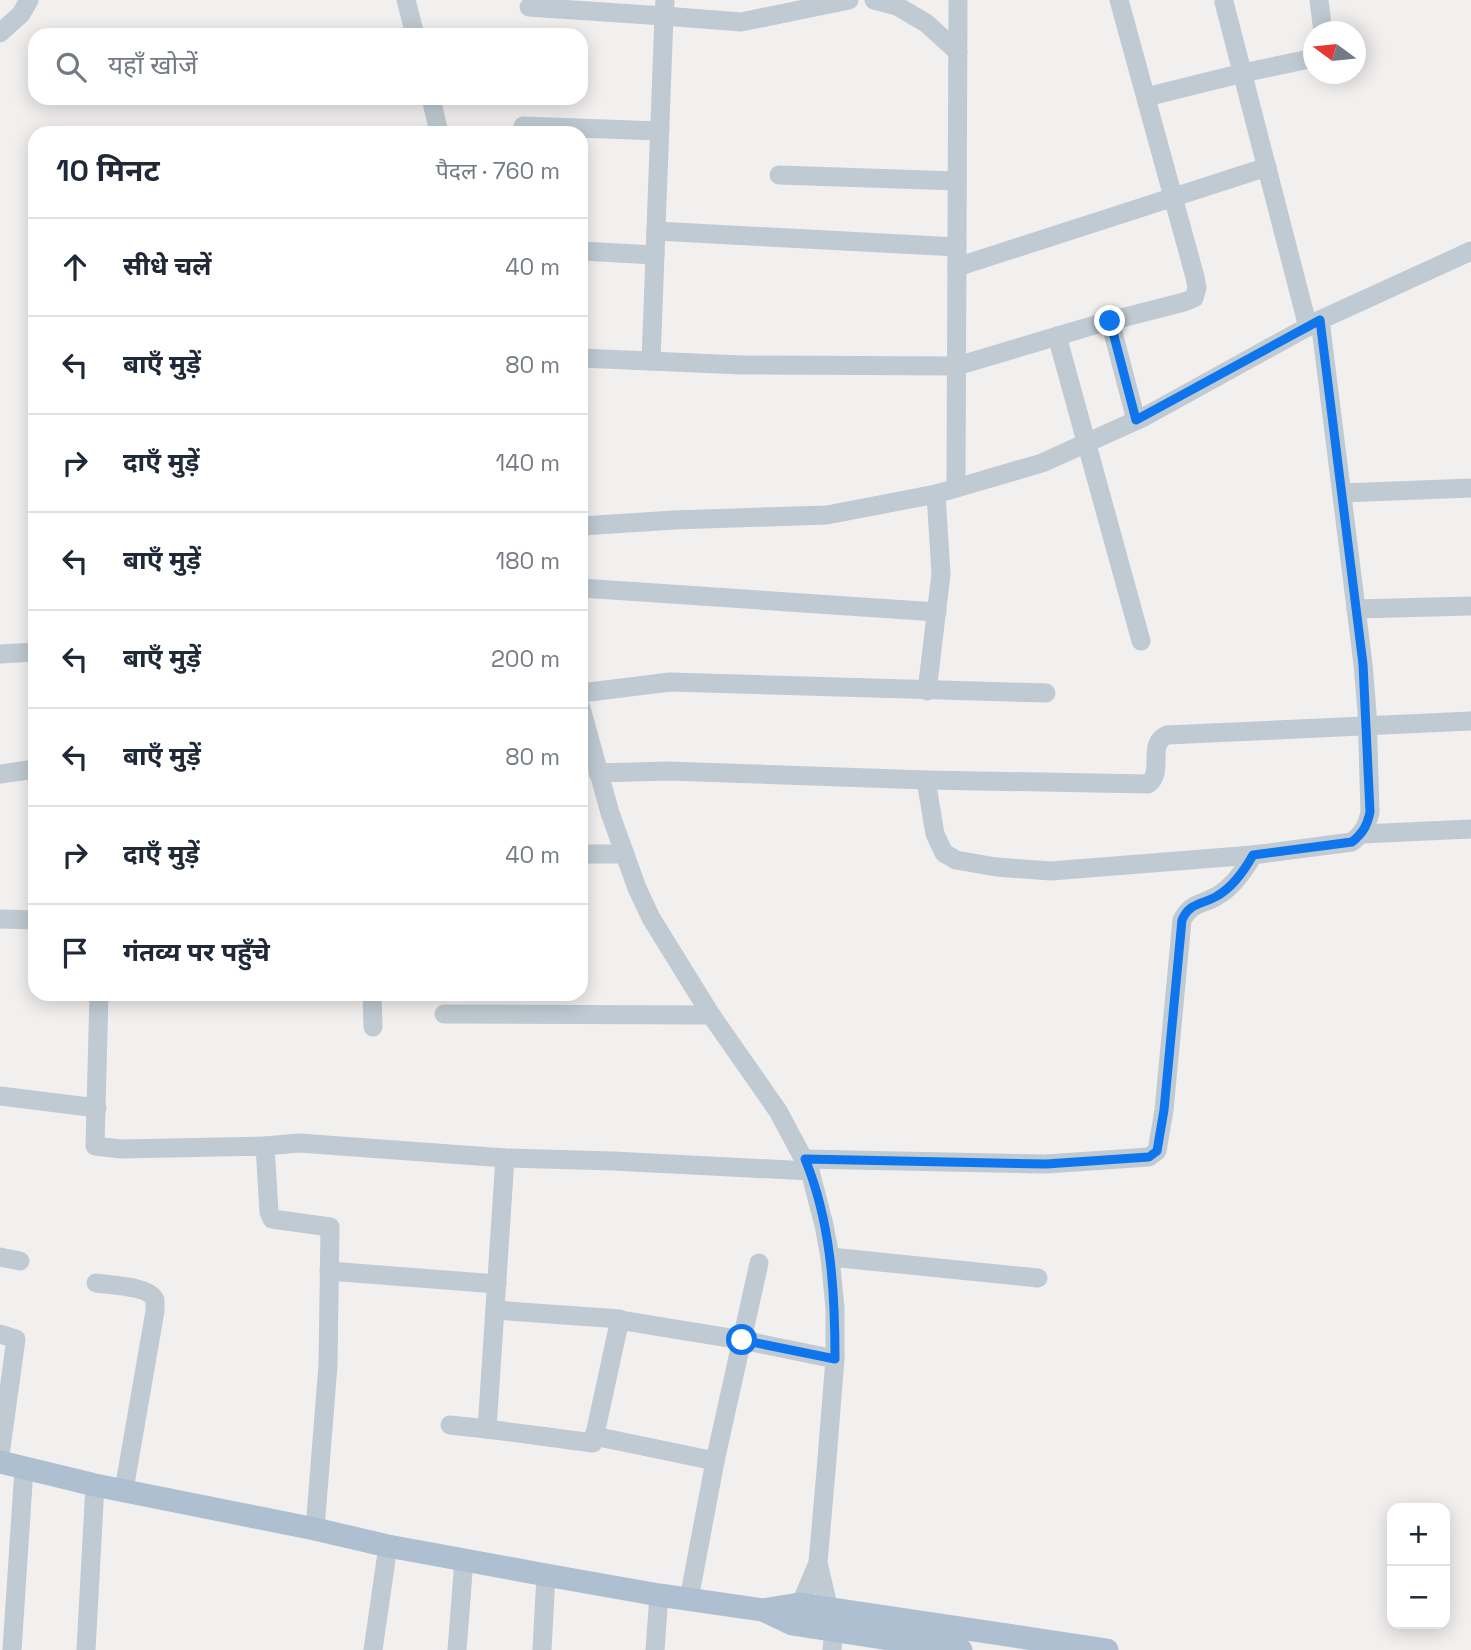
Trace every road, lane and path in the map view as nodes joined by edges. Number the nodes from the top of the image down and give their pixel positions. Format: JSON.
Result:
{"nodes":[{"id":1,"x":29,"y":0,"type":"edge"},
{"id":2,"x":406,"y":0,"type":"edge"},
{"id":3,"x":849,"y":0,"type":"edge"},
{"id":4,"x":874,"y":0,"type":"edge"},
{"id":5,"x":958,"y":0,"type":"edge"},
{"id":6,"x":1119,"y":0,"type":"edge"},
{"id":7,"x":1319,"y":0,"type":"edge"},
{"id":8,"x":1224,"y":2,"type":"dead end"},
{"id":9,"x":529,"y":7,"type":"dead end"},
{"id":10,"x":664,"y":8,"type":"edge"},
{"id":11,"x":1322,"y":21,"type":"edge"},
{"id":12,"x":413,"y":28,"type":"edge"},
{"id":13,"x":0,"y":33,"type":"edge"},
{"id":14,"x":958,"y":52,"type":"junction"},
{"id":15,"x":1303,"y":60,"type":"edge"},
{"id":16,"x":1243,"y":73,"type":"junction"},
{"id":17,"x":1146,"y":97,"type":"junction"},
{"id":18,"x":433,"y":105,"type":"edge"},
{"id":19,"x":437,"y":126,"type":"edge"},
{"id":20,"x":588,"y":128,"type":"edge"},
{"id":21,"x":660,"y":131,"type":"junction"},
{"id":22,"x":1267,"y":167,"type":"junction"},
{"id":23,"x":779,"y":174,"type":"dead end"},
{"id":24,"x":957,"y":181,"type":"junction"},
{"id":25,"x":1174,"y":197,"type":"junction"},
{"id":26,"x":656,"y":231,"type":"junction"},
{"id":27,"x":588,"y":251,"type":"edge"},
{"id":28,"x":1471,"y":251,"type":"edge"},
{"id":29,"x":655,"y":255,"type":"junction"},
{"id":30,"x":957,"y":257,"type":"junction"},
{"id":31,"x":1110,"y":321,"type":"junction"},
{"id":32,"x":1314,"y":324,"type":"junction"},
{"id":33,"x":1057,"y":336,"type":"junction"},
{"id":34,"x":588,"y":358,"type":"edge"},
{"id":35,"x":652,"y":361,"type":"junction"},
{"id":36,"x":957,"y":366,"type":"junction"},
{"id":37,"x":1136,"y":420,"type":"junction"},
{"id":38,"x":1086,"y":443,"type":"junction"},
{"id":39,"x":956,"y":488,"type":"junction"},
{"id":40,"x":1471,"y":488,"type":"edge"},
{"id":41,"x":1342,"y":493,"type":"junction"},
{"id":42,"x":936,"y":494,"type":"junction"},
{"id":43,"x":588,"y":526,"type":"edge"},
{"id":44,"x":588,"y":588,"type":"edge"},
{"id":45,"x":1471,"y":606,"type":"edge"},
{"id":46,"x":1356,"y":609,"type":"junction"},
{"id":47,"x":937,"y":612,"type":"junction"},
{"id":48,"x":1140,"y":641,"type":"dead end"},
{"id":49,"x":28,"y":652,"type":"edge"},
{"id":50,"x":0,"y":654,"type":"edge"},
{"id":51,"x":927,"y":691,"type":"junction"},
{"id":52,"x":588,"y":692,"type":"edge"},
{"id":53,"x":1046,"y":693,"type":"dead end"},
{"id":54,"x":1471,"y":721,"type":"edge"},
{"id":55,"x":1367,"y":726,"type":"junction"},
{"id":56,"x":588,"y":735,"type":"edge"},
{"id":57,"x":28,"y":770,"type":"edge"},
{"id":58,"x":598,"y":773,"type":"junction"},
{"id":59,"x":0,"y":774,"type":"edge"},
{"id":60,"x":926,"y":780,"type":"junction"},
{"id":61,"x":1471,"y":829,"type":"edge"},
{"id":62,"x":1362,"y":834,"type":"junction"},
{"id":63,"x":588,"y":854,"type":"edge"},
{"id":64,"x":625,"y":855,"type":"junction"},
{"id":65,"x":1253,"y":855,"type":"junction"},
{"id":66,"x":0,"y":919,"type":"edge"},
{"id":67,"x":28,"y":920,"type":"edge"},
{"id":68,"x":99,"y":1001,"type":"edge"},
{"id":69,"x":372,"y":1001,"type":"edge"},
{"id":70,"x":444,"y":1014,"type":"dead end"},
{"id":71,"x":710,"y":1015,"type":"junction"},
{"id":72,"x":373,"y":1027,"type":"dead end"},
{"id":73,"x":0,"y":1096,"type":"edge"},
{"id":74,"x":97,"y":1108,"type":"junction"},
{"id":75,"x":265,"y":1146,"type":"junction"},
{"id":76,"x":505,"y":1158,"type":"junction"},
{"id":77,"x":807,"y":1165,"type":"junction"},
{"id":78,"x":0,"y":1257,"type":"edge"},
{"id":79,"x":830,"y":1257,"type":"junction"},
{"id":80,"x":20,"y":1261,"type":"dead end"},
{"id":81,"x":759,"y":1263,"type":"dead end"},
{"id":82,"x":329,"y":1271,"type":"junction"},
{"id":83,"x":1038,"y":1278,"type":"dead end"},
{"id":84,"x":96,"y":1283,"type":"dead end"},
{"id":85,"x":497,"y":1284,"type":"junction"},
{"id":86,"x":495,"y":1310,"type":"junction"},
{"id":87,"x":619,"y":1320,"type":"junction"},
{"id":88,"x":0,"y":1334,"type":"edge"},
{"id":89,"x":742,"y":1340,"type":"junction"},
{"id":90,"x":835,"y":1359,"type":"junction"},
{"id":91,"x":450,"y":1425,"type":"dead end"},
{"id":92,"x":487,"y":1429,"type":"junction"},
{"id":93,"x":594,"y":1436,"type":"junction"},
{"id":94,"x":0,"y":1455,"type":"edge"},
{"id":95,"x":715,"y":1461,"type":"junction"},
{"id":96,"x":0,"y":1462,"type":"edge"},
{"id":97,"x":24,"y":1469,"type":"junction"},
{"id":98,"x":95,"y":1485,"type":"junction"},
{"id":99,"x":124,"y":1490,"type":"junction"},
{"id":100,"x":315,"y":1529,"type":"junction"},
{"id":101,"x":388,"y":1546,"type":"junction"},
{"id":102,"x":464,"y":1560,"type":"junction"},
{"id":103,"x":817,"y":1563,"type":"junction"},
{"id":104,"x":546,"y":1575,"type":"junction"},
{"id":105,"x":659,"y":1595,"type":"junction"},
{"id":106,"x":689,"y":1599,"type":"junction"},
{"id":107,"x":796,"y":1614,"type":"junction"},
{"id":108,"x":831,"y":1630,"type":"edge"},
{"id":109,"x":12,"y":1650,"type":"edge"},
{"id":110,"x":86,"y":1650,"type":"edge"},
{"id":111,"x":373,"y":1650,"type":"edge"},
{"id":112,"x":457,"y":1650,"type":"edge"},
{"id":113,"x":542,"y":1650,"type":"edge"},
{"id":114,"x":655,"y":1650,"type":"edge"},
{"id":115,"x":961,"y":1650,"type":"edge"},
{"id":116,"x":1107,"y":1650,"type":"edge"}],
"edges":[{"from":1,"to":13,"type":"street"},
{"from":2,"to":12,"type":"street"},
{"from":3,"to":10,"type":"street"},
{"from":4,"to":14,"type":"street"},
{"from":5,"to":14,"type":"street"},
{"from":6,"to":17,"type":"street"},
{"from":7,"to":11,"type":"street"},
{"from":8,"to":16,"type":"street"},
{"from":9,"to":10,"type":"street"},
{"from":10,"to":21,"type":"street"},
{"from":14,"to":24,"type":"street"},
{"from":15,"to":16,"type":"street"},
{"from":16,"to":17,"type":"street"},
{"from":16,"to":22,"type":"street"},
{"from":17,"to":25,"type":"street"},
{"from":18,"to":19,"type":"street"},
{"from":20,"to":21,"type":"street"},
{"from":21,"to":26,"type":"street"},
{"from":22,"to":25,"type":"street"},
{"from":22,"to":32,"type":"street"},
{"from":23,"to":24,"type":"street"},
{"from":24,"to":30,"type":"street"},
{"from":25,"to":30,"type":"street"},
{"from":25,"to":31,"type":"street"},
{"from":26,"to":29,"type":"street"},
{"from":26,"to":30,"type":"street"},
{"from":27,"to":29,"type":"street"},
{"from":28,"to":32,"type":"street"},
{"from":29,"to":35,"type":"street"},
{"from":30,"to":36,"type":"street"},
{"from":31,"to":33,"type":"street"},
{"from":31,"to":37,"type":"street"},
{"from":32,"to":37,"type":"street"},
{"from":32,"to":41,"type":"street"},
{"from":33,"to":36,"type":"street"},
{"from":33,"to":38,"type":"street"},
{"from":34,"to":35,"type":"street"},
{"from":35,"to":36,"type":"street"},
{"from":36,"to":39,"type":"street"},
{"from":37,"to":38,"type":"street"},
{"from":38,"to":39,"type":"street"},
{"from":38,"to":48,"type":"street"},
{"from":39,"to":42,"type":"street"},
{"from":40,"to":41,"type":"street"},
{"from":41,"to":46,"type":"street"},
{"from":42,"to":43,"type":"street"},
{"from":42,"to":47,"type":"street"},
{"from":44,"to":47,"type":"street"},
{"from":45,"to":46,"type":"street"},
{"from":46,"to":55,"type":"street"},
{"from":47,"to":51,"type":"street"},
{"from":49,"to":50,"type":"street"},
{"from":51,"to":52,"type":"street"},
{"from":51,"to":53,"type":"street"},
{"from":54,"to":55,"type":"street"},
{"from":55,"to":60,"type":"street"},
{"from":55,"to":62,"type":"street"},
{"from":56,"to":58,"type":"street"},
{"from":57,"to":59,"type":"street"},
{"from":58,"to":60,"type":"street"},
{"from":58,"to":64,"type":"street"},
{"from":60,"to":65,"type":"street"},
{"from":61,"to":62,"type":"street"},
{"from":62,"to":65,"type":"street"},
{"from":63,"to":64,"type":"street"},
{"from":64,"to":71,"type":"street"},
{"from":65,"to":77,"type":"street"},
{"from":66,"to":67,"type":"street"},
{"from":68,"to":74,"type":"street"},
{"from":69,"to":72,"type":"street"},
{"from":70,"to":71,"type":"street"},
{"from":71,"to":77,"type":"street"},
{"from":73,"to":74,"type":"street"},
{"from":74,"to":75,"type":"street"},
{"from":75,"to":76,"type":"street"},
{"from":75,"to":82,"type":"street"},
{"from":76,"to":77,"type":"street"},
{"from":76,"to":85,"type":"street"},
{"from":77,"to":79,"type":"street"},
{"from":78,"to":80,"type":"street"},
{"from":79,"to":83,"type":"street"},
{"from":79,"to":90,"type":"street"},
{"from":81,"to":89,"type":"street"},
{"from":82,"to":85,"type":"street"},
{"from":82,"to":100,"type":"street"},
{"from":84,"to":99,"type":"street"},
{"from":85,"to":86,"type":"street"},
{"from":86,"to":87,"type":"street"},
{"from":86,"to":92,"type":"street"},
{"from":87,"to":89,"type":"street"},
{"from":87,"to":93,"type":"street"},
{"from":88,"to":94,"type":"street"},
{"from":89,"to":90,"type":"street"},
{"from":89,"to":95,"type":"street"},
{"from":90,"to":103,"type":"street"},
{"from":91,"to":92,"type":"street"},
{"from":92,"to":93,"type":"street"},
{"from":93,"to":95,"type":"street"},
{"from":95,"to":106,"type":"street"},
{"from":96,"to":97,"type":"main road"},
{"from":97,"to":98,"type":"main road"},
{"from":97,"to":109,"type":"street"},
{"from":98,"to":99,"type":"main road"},
{"from":98,"to":110,"type":"street"},
{"from":99,"to":100,"type":"main road"},
{"from":100,"to":101,"type":"main road"},
{"from":101,"to":102,"type":"main road"},
{"from":101,"to":111,"type":"street"},
{"from":102,"to":104,"type":"main road"},
{"from":102,"to":112,"type":"street"},
{"from":103,"to":107,"type":"street"},
{"from":103,"to":108,"type":"street"},
{"from":104,"to":105,"type":"main road"},
{"from":104,"to":113,"type":"street"},
{"from":105,"to":106,"type":"main road"},
{"from":105,"to":114,"type":"street"},
{"from":106,"to":107,"type":"main road"},
{"from":107,"to":108,"type":"main road"},
{"from":108,"to":115,"type":"main road"},
{"from":108,"to":116,"type":"main road"}]}
